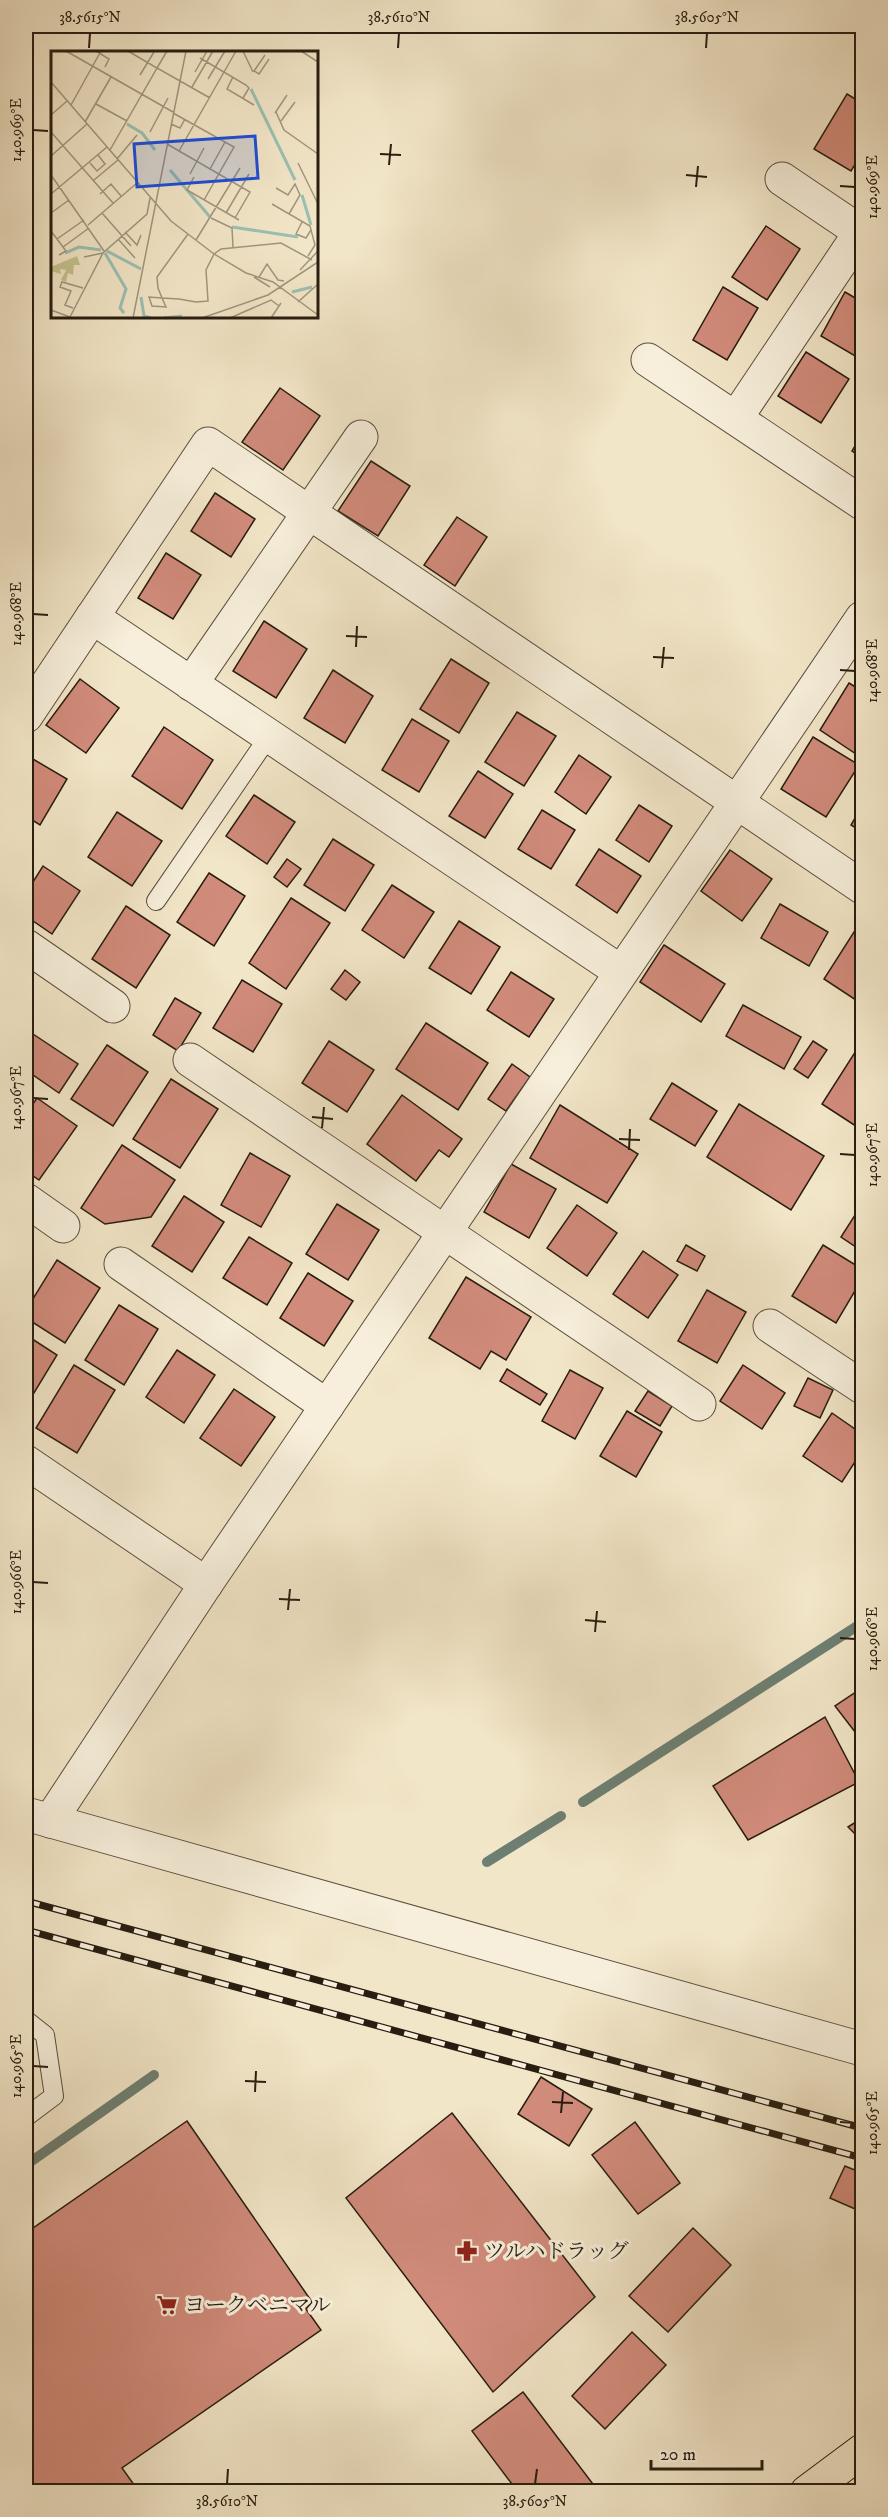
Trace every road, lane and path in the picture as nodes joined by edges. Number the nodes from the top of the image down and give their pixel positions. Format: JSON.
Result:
{"nodes":[{"id":1,"x":782,"y":179,"type":"dead end"},
{"id":2,"x":862,"y":232,"type":"edge"},
{"id":3,"x":648,"y":360,"type":"dead end"},
{"id":4,"x":736,"y":418,"type":"junction"},
{"id":5,"x":361,"y":437,"type":"dead end"},
{"id":6,"x":862,"y":503,"type":"edge"},
{"id":7,"x":308,"y":512,"type":"junction"},
{"id":8,"x":92,"y":617,"type":"junction"},
{"id":9,"x":860,"y":626,"type":"edge"},
{"id":10,"x":191,"y":684,"type":"junction"},
{"id":11,"x":26,"y":716,"type":"edge"},
{"id":12,"x":269,"y":736,"type":"junction"},
{"id":13,"x":738,"y":802,"type":"junction"},
{"id":14,"x":862,"y":887,"type":"edge"},
{"id":15,"x":156,"y":901,"type":"dead end"},
{"id":16,"x":26,"y":946,"type":"edge"},
{"id":17,"x":621,"y":972,"type":"junction"},
{"id":18,"x":113,"y":1005,"type":"dead end"},
{"id":19,"x":190,"y":1060,"type":"dead end"},
{"id":20,"x":26,"y":1200,"type":"edge"},
{"id":21,"x":63,"y":1226,"type":"dead end"},
{"id":22,"x":445,"y":1233,"type":"junction"},
{"id":23,"x":121,"y":1264,"type":"dead end"},
{"id":24,"x":770,"y":1326,"type":"dead end"},
{"id":25,"x":862,"y":1387,"type":"edge"},
{"id":26,"x":699,"y":1404,"type":"dead end"},
{"id":27,"x":327,"y":1406,"type":"junction"},
{"id":28,"x":26,"y":1462,"type":"edge"},
{"id":29,"x":206,"y":1584,"type":"junction"},
{"id":30,"x":38,"y":1817,"type":"edge"},
{"id":31,"x":26,"y":2020,"type":"edge"},
{"id":32,"x":862,"y":2049,"type":"edge"},
{"id":33,"x":26,"y":2117,"type":"edge"},
{"id":34,"x":862,"y":2451,"type":"edge"},
{"id":35,"x":807,"y":2492,"type":"edge"}],
"edges":[{"from":1,"to":2,"type":"street"},
{"from":2,"to":4,"type":"street"},
{"from":3,"to":4,"type":"street"},
{"from":4,"to":6,"type":"street"},
{"from":5,"to":7,"type":"street"},
{"from":7,"to":8,"type":"street"},
{"from":7,"to":10,"type":"street"},
{"from":7,"to":13,"type":"street"},
{"from":8,"to":10,"type":"street"},
{"from":8,"to":11,"type":"street"},
{"from":9,"to":13,"type":"street"},
{"from":10,"to":12,"type":"street"},
{"from":12,"to":15,"type":"lane"},
{"from":12,"to":17,"type":"street"},
{"from":13,"to":14,"type":"street"},
{"from":13,"to":17,"type":"street"},
{"from":16,"to":18,"type":"street"},
{"from":17,"to":22,"type":"street"},
{"from":19,"to":22,"type":"street"},
{"from":20,"to":21,"type":"street"},
{"from":22,"to":26,"type":"street"},
{"from":22,"to":27,"type":"street"},
{"from":23,"to":27,"type":"street"},
{"from":24,"to":25,"type":"street"},
{"from":27,"to":29,"type":"street"},
{"from":28,"to":29,"type":"street"},
{"from":29,"to":30,"type":"street"},
{"from":30,"to":32,"type":"street"},
{"from":31,"to":33,"type":"lane"},
{"from":34,"to":35,"type":"main road"}]}
